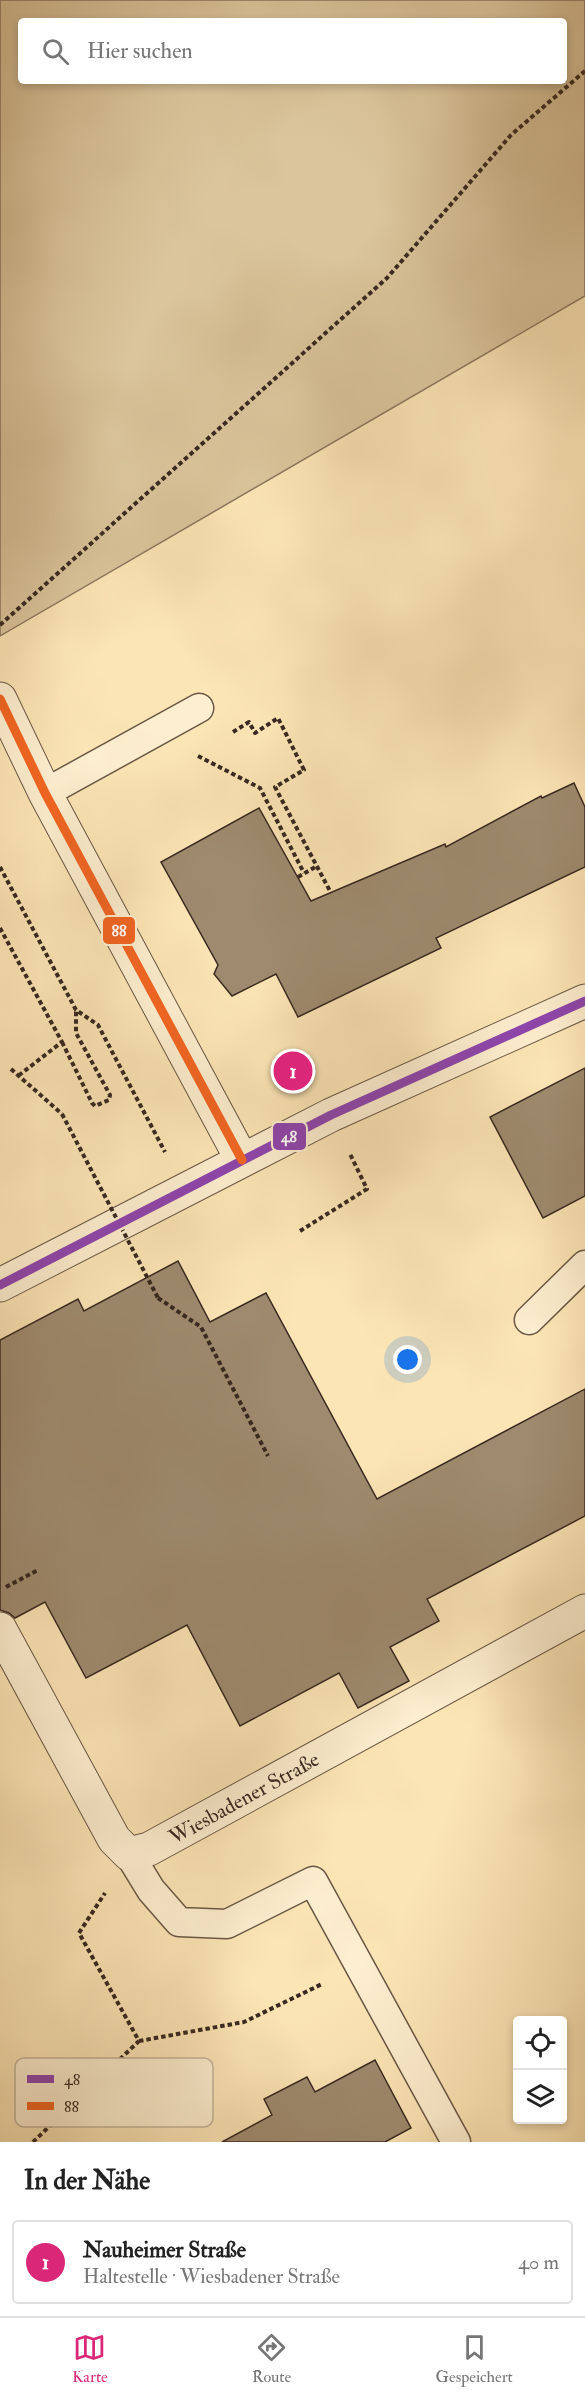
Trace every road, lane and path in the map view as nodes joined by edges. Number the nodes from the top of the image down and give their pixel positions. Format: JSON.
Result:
{"nodes":[{"id":1,"x":585,"y":71,"type":"edge"},
{"id":2,"x":0,"y":625,"type":"edge"},
{"id":3,"x":0,"y":699,"type":"edge"},
{"id":4,"x":199,"y":708,"type":"dead end"},
{"id":5,"x":232,"y":733,"type":"dead end"},
{"id":6,"x":206,"y":750,"type":"dead end"},
{"id":7,"x":198,"y":755,"type":"junction"},
{"id":8,"x":189,"y":761,"type":"dead end"},
{"id":9,"x":45,"y":793,"type":"junction"},
{"id":10,"x":317,"y":866,"type":"junction"},
{"id":11,"x":0,"y":867,"type":"edge"},
{"id":12,"x":304,"y":873,"type":"junction"},
{"id":13,"x":297,"y":877,"type":"dead end"},
{"id":14,"x":331,"y":892,"type":"dead end"},
{"id":15,"x":0,"y":928,"type":"edge"},
{"id":16,"x":585,"y":1001,"type":"edge"},
{"id":17,"x":76,"y":1010,"type":"junction"},
{"id":18,"x":62,"y":1042,"type":"junction"},
{"id":19,"x":11,"y":1069,"type":"dead end"},
{"id":20,"x":18,"y":1076,"type":"junction"},
{"id":21,"x":242,"y":1160,"type":"junction"},
{"id":22,"x":367,"y":1189,"type":"dead end"},
{"id":23,"x":185,"y":1190,"type":"junction"},
{"id":24,"x":300,"y":1231,"type":"dead end"},
{"id":25,"x":585,"y":1265,"type":"edge"},
{"id":26,"x":0,"y":1285,"type":"edge"},
{"id":27,"x":529,"y":1320,"type":"dead end"},
{"id":28,"x":268,"y":1456,"type":"dead end"},
{"id":29,"x":38,"y":1570,"type":"dead end"},
{"id":30,"x":0,"y":1590,"type":"edge"},
{"id":31,"x":585,"y":1611,"type":"edge"},
{"id":32,"x":0,"y":1629,"type":"edge"},
{"id":33,"x":129,"y":1854,"type":"junction"},
{"id":34,"x":361,"y":1967,"type":"junction"},
{"id":35,"x":139,"y":2041,"type":"junction"},
{"id":36,"x":121,"y":2058,"type":"edge"},
{"id":37,"x":49,"y":2127,"type":"edge"},
{"id":38,"x":33,"y":2142,"type":"edge"},
{"id":39,"x":456,"y":2142,"type":"edge"}],
"edges":[{"from":1,"to":2,"type":"path"},
{"from":3,"to":9,"type":"street"},
{"from":4,"to":9,"type":"lane"},
{"from":5,"to":10,"type":"path"},
{"from":6,"to":7,"type":"path"},
{"from":7,"to":8,"type":"path"},
{"from":7,"to":12,"type":"path"},
{"from":9,"to":21,"type":"street"},
{"from":10,"to":12,"type":"path"},
{"from":10,"to":14,"type":"path"},
{"from":11,"to":17,"type":"path"},
{"from":12,"to":13,"type":"path"},
{"from":15,"to":18,"type":"path"},
{"from":16,"to":21,"type":"street"},
{"from":17,"to":18,"type":"path"},
{"from":17,"to":23,"type":"path"},
{"from":18,"to":20,"type":"path"},
{"from":19,"to":20,"type":"path"},
{"from":20,"to":28,"type":"path","bridge":true},
{"from":21,"to":23,"type":"street"},
{"from":22,"to":24,"type":"path"},
{"from":23,"to":26,"type":"street"},
{"from":25,"to":27,"type":"lane"},
{"from":29,"to":30,"type":"path"},
{"from":31,"to":33,"type":"street","name":"Wiesbadener Straße"},
{"from":32,"to":33,"type":"street"},
{"from":33,"to":34,"type":"lane"},
{"from":33,"to":35,"type":"path"},
{"from":34,"to":35,"type":"path"},
{"from":34,"to":39,"type":"lane"},
{"from":35,"to":36,"type":"path"},
{"from":37,"to":38,"type":"path"}]}
